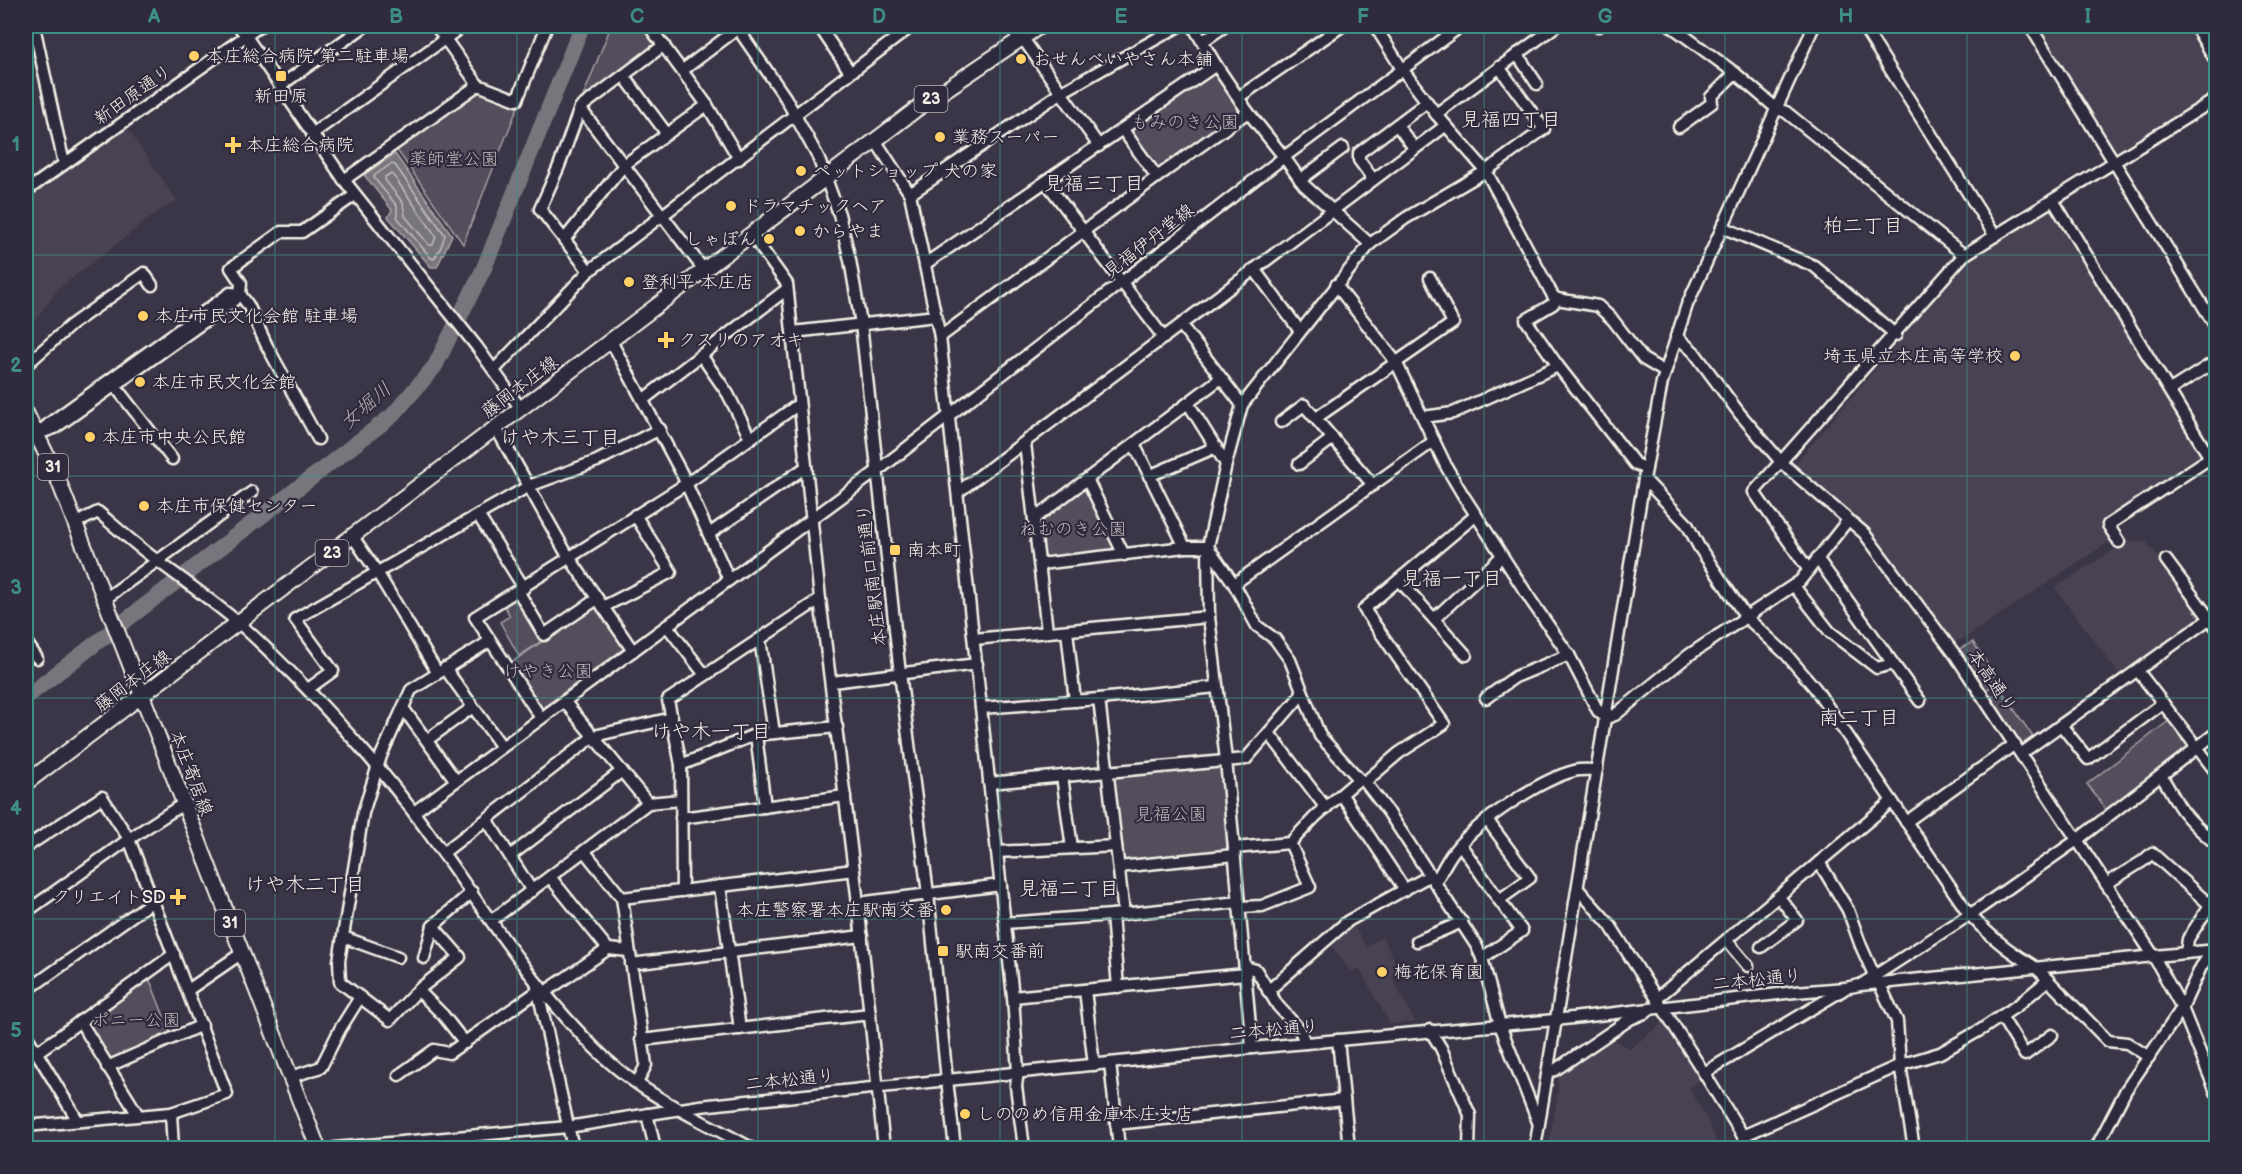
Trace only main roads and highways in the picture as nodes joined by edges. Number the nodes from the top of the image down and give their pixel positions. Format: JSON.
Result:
{"nodes":[{"id":1,"x":1040,"y":26,"type":"edge"},
{"id":2,"x":1018,"y":31,"type":"edge"},
{"id":3,"x":26,"y":413,"type":"edge"},
{"id":4,"x":31,"y":438,"type":"edge"},
{"id":5,"x":142,"y":696,"type":"junction"},
{"id":6,"x":26,"y":783,"type":"edge"},
{"id":7,"x":318,"y":1149,"type":"edge"}],
"edges":[{"from":1,"to":2,"type":"main road","name":"藤岡本庄線","number":"23"},
{"from":2,"to":5,"type":"main road","name":"藤岡本庄線","number":"23"},
{"from":3,"to":4,"type":"main road","name":"本庄寄居線","number":"31"},
{"from":4,"to":5,"type":"main road","name":"本庄寄居線","number":"31"},
{"from":5,"to":6,"type":"main road","name":"藤岡本庄線","number":"23"},
{"from":5,"to":7,"type":"main road","name":"本庄寄居線","number":"31"}]}
